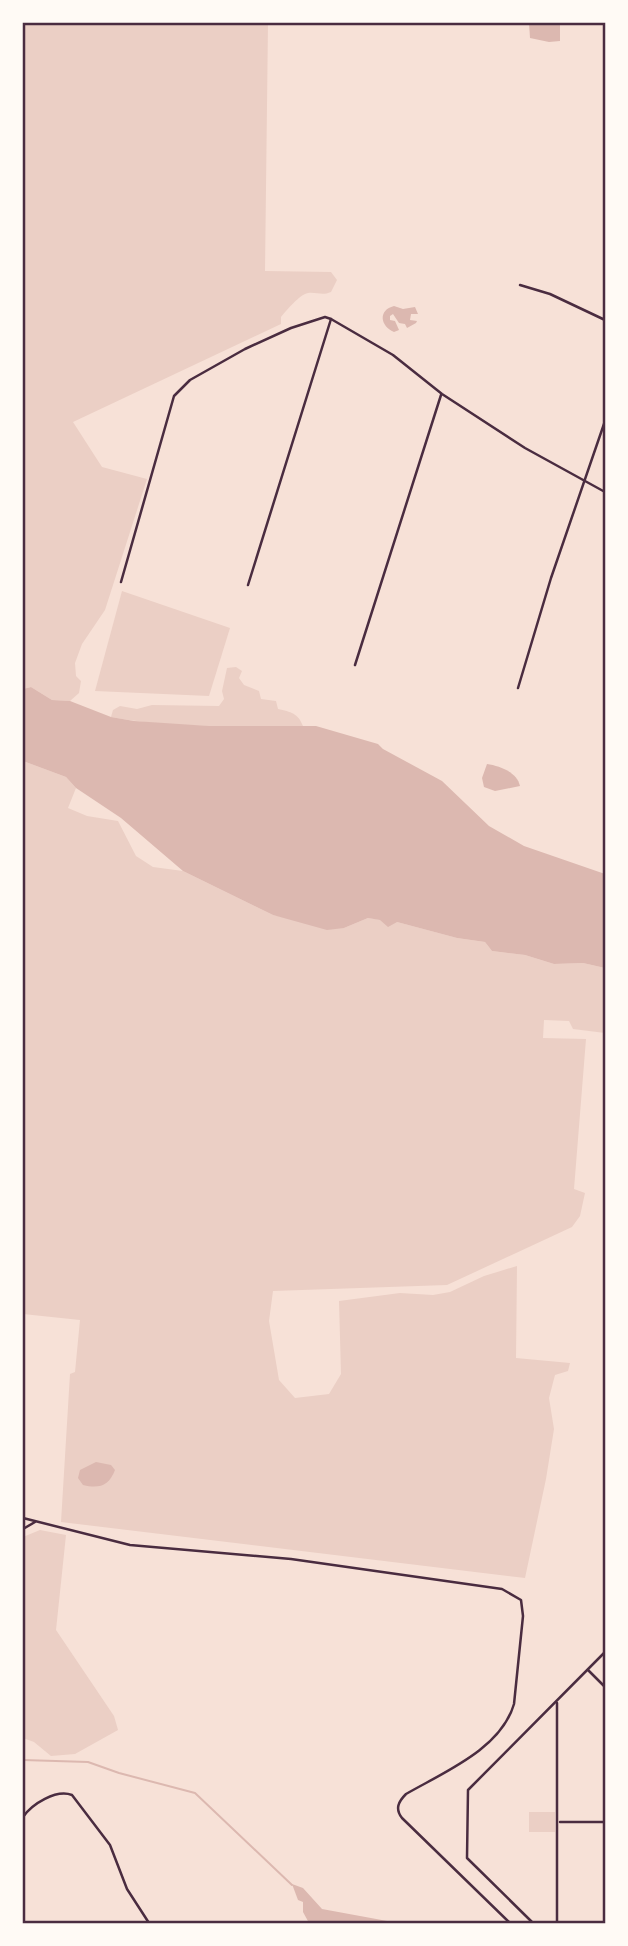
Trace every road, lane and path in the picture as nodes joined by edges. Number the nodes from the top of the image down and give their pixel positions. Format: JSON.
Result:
{"nodes":[{"id":1,"x":520,"y":285,"type":"dead end"},
{"id":2,"x":331,"y":318,"type":"junction"},
{"id":3,"x":605,"y":320,"type":"edge"},
{"id":4,"x":442,"y":394,"type":"junction"},
{"id":5,"x":605,"y":421,"type":"edge"},
{"id":6,"x":585,"y":480,"type":"junction"},
{"id":7,"x":605,"y":492,"type":"edge"},
{"id":8,"x":121,"y":582,"type":"dead end"},
{"id":9,"x":248,"y":585,"type":"dead end"},
{"id":10,"x":355,"y":665,"type":"dead end"},
{"id":11,"x":518,"y":688,"type":"dead end"},
{"id":12,"x":23,"y":1518,"type":"edge"},
{"id":13,"x":35,"y":1522,"type":"junction"},
{"id":14,"x":23,"y":1529,"type":"edge"},
{"id":15,"x":605,"y":1652,"type":"edge"},
{"id":16,"x":588,"y":1670,"type":"junction"},
{"id":17,"x":605,"y":1687,"type":"edge"},
{"id":18,"x":557,"y":1700,"type":"junction"},
{"id":19,"x":23,"y":1817,"type":"edge"},
{"id":20,"x":558,"y":1822,"type":"junction"},
{"id":21,"x":605,"y":1822,"type":"edge"},
{"id":22,"x":149,"y":1923,"type":"edge"},
{"id":23,"x":510,"y":1923,"type":"edge"},
{"id":24,"x":533,"y":1923,"type":"edge"},
{"id":25,"x":558,"y":1923,"type":"edge"}],
"edges":[{"from":1,"to":3,"type":"street"},
{"from":2,"to":4,"type":"street"},
{"from":2,"to":8,"type":"street"},
{"from":2,"to":9,"type":"street"},
{"from":4,"to":6,"type":"street"},
{"from":4,"to":10,"type":"street"},
{"from":5,"to":6,"type":"street"},
{"from":6,"to":7,"type":"street"},
{"from":6,"to":11,"type":"street"},
{"from":12,"to":13,"type":"street"},
{"from":13,"to":14,"type":"street"},
{"from":13,"to":23,"type":"street"},
{"from":15,"to":16,"type":"street"},
{"from":16,"to":17,"type":"street"},
{"from":16,"to":18,"type":"street"},
{"from":18,"to":20,"type":"street"},
{"from":18,"to":24,"type":"street"},
{"from":19,"to":22,"type":"street"},
{"from":20,"to":21,"type":"street"},
{"from":20,"to":25,"type":"street"}]}
